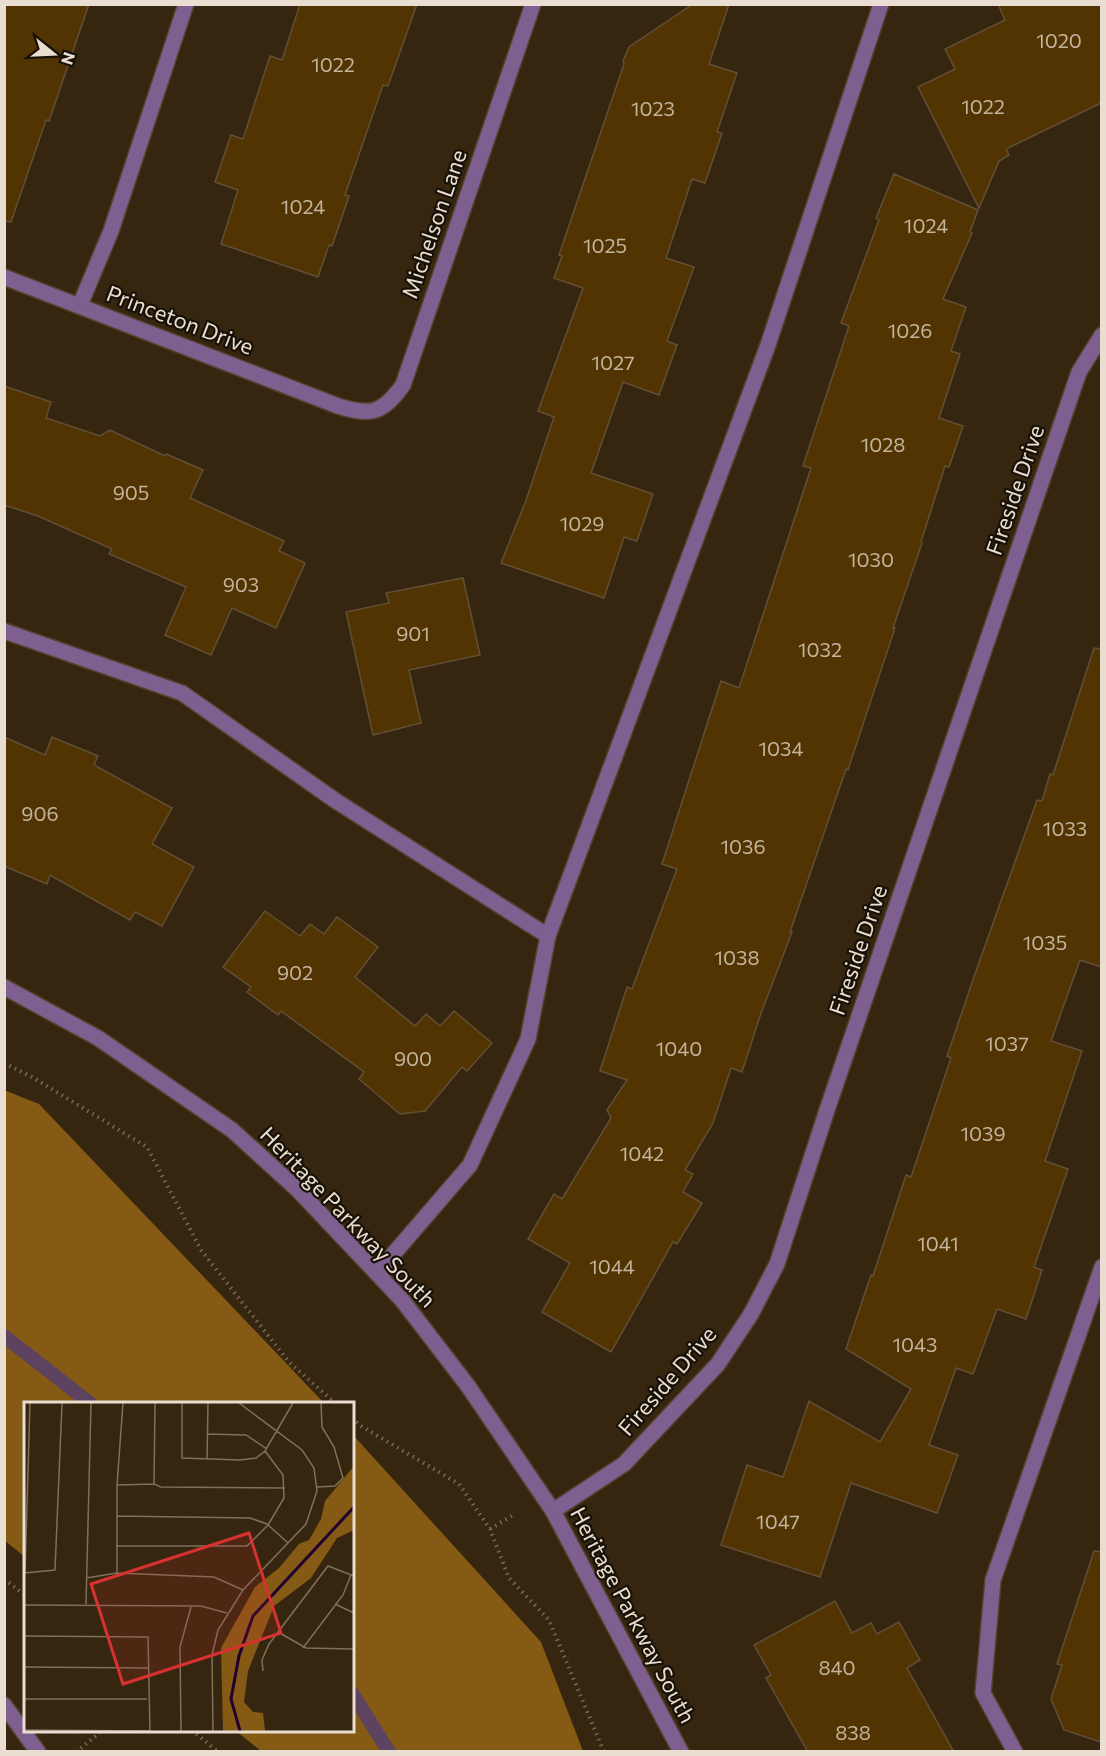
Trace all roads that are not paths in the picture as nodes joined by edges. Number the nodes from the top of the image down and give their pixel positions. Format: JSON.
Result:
{"nodes":[{"id":1,"x":186,"y":4,"type":"edge"},
{"id":2,"x":533,"y":4,"type":"edge"},
{"id":3,"x":881,"y":4,"type":"edge"},
{"id":4,"x":4,"y":277,"type":"edge"},
{"id":5,"x":80,"y":306,"type":"junction"},
{"id":6,"x":1101,"y":335,"type":"edge"},
{"id":7,"x":338,"y":406,"type":"joint"},
{"id":8,"x":4,"y":631,"type":"edge"},
{"id":9,"x":548,"y":936,"type":"junction"},
{"id":10,"x":4,"y":987,"type":"edge"},
{"id":11,"x":1101,"y":1267,"type":"edge"},
{"id":12,"x":376,"y":1273,"type":"junction"},
{"id":13,"x":553,"y":1511,"type":"junction"},
{"id":14,"x":4,"y":1705,"type":"edge"},
{"id":15,"x":10,"y":1726,"type":"edge"},
{"id":16,"x":38,"y":1752,"type":"edge"},
{"id":17,"x":681,"y":1752,"type":"edge"},
{"id":18,"x":1015,"y":1752,"type":"edge"}],
"edges":[{"from":1,"to":5,"type":"street"},
{"from":2,"to":7,"type":"street","name":"Michelson Lane"},
{"from":3,"to":9,"type":"street"},
{"from":4,"to":5,"type":"street","name":"Princeton Drive"},
{"from":5,"to":7,"type":"street","name":"Princeton Drive"},
{"from":6,"to":13,"type":"street","name":"Fireside Drive"},
{"from":8,"to":9,"type":"street"},
{"from":9,"to":12,"type":"street"},
{"from":10,"to":12,"type":"street","name":"Heritage Parkway South"},
{"from":11,"to":18,"type":"street"},
{"from":12,"to":13,"type":"street","name":"Heritage Parkway South"},
{"from":13,"to":17,"type":"street","name":"Heritage Parkway South"},
{"from":14,"to":15,"type":"street"},
{"from":15,"to":16,"type":"street"}]}
